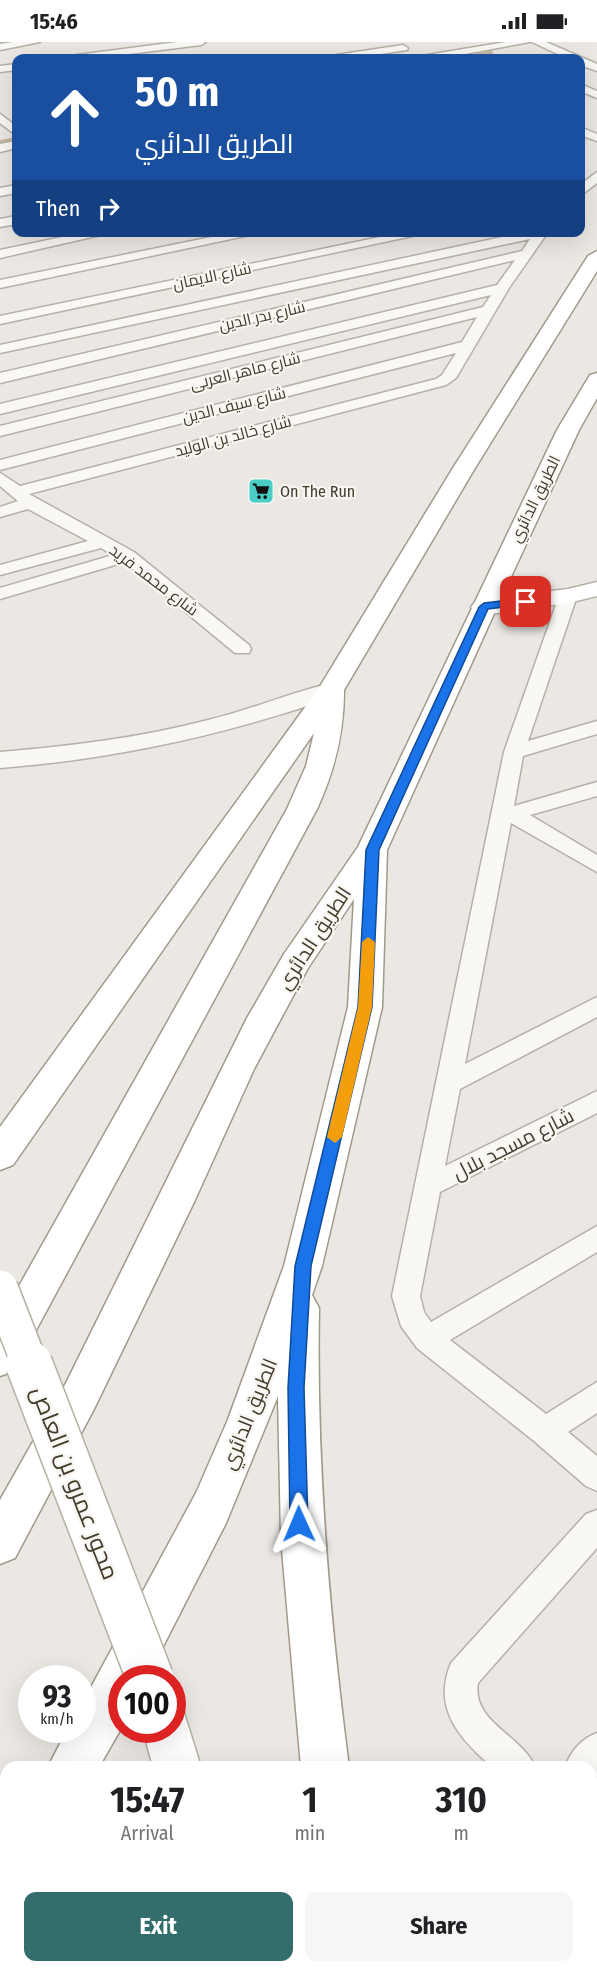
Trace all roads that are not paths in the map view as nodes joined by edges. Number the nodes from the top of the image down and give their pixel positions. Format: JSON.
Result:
{"nodes":[{"id":1,"x":35,"y":42,"type":"edge"},
{"id":2,"x":201,"y":42,"type":"edge"},
{"id":3,"x":388,"y":42,"type":"edge"},
{"id":4,"x":481,"y":42,"type":"edge"},
{"id":5,"x":525,"y":42,"type":"edge"},
{"id":6,"x":537,"y":42,"type":"edge"},
{"id":7,"x":0,"y":47,"type":"edge"},
{"id":8,"x":493,"y":48,"type":"junction"},
{"id":9,"x":108,"y":54,"type":"edge"},
{"id":10,"x":418,"y":54,"type":"edge"},
{"id":11,"x":430,"y":54,"type":"edge"},
{"id":12,"x":507,"y":54,"type":"edge"},
{"id":13,"x":565,"y":54,"type":"edge"},
{"id":14,"x":0,"y":117,"type":"edge"},
{"id":15,"x":12,"y":128,"type":"edge"},
{"id":16,"x":597,"y":176,"type":"edge"},
{"id":17,"x":585,"y":187,"type":"edge"},
{"id":18,"x":83,"y":237,"type":"edge"},
{"id":19,"x":233,"y":237,"type":"edge"},
{"id":20,"x":401,"y":237,"type":"edge"},
{"id":21,"x":522,"y":237,"type":"edge"},
{"id":22,"x":538,"y":237,"type":"edge"},
{"id":23,"x":0,"y":254,"type":"edge"},
{"id":24,"x":525,"y":254,"type":"junction"},
{"id":25,"x":597,"y":256,"type":"edge"},
{"id":26,"x":0,"y":284,"type":"edge"},
{"id":27,"x":502,"y":288,"type":"junction"},
{"id":28,"x":490,"y":310,"type":"junction"},
{"id":29,"x":0,"y":320,"type":"edge"},
{"id":30,"x":468,"y":345,"type":"junction"},
{"id":31,"x":0,"y":349,"type":"edge"},
{"id":32,"x":0,"y":378,"type":"edge"},
{"id":33,"x":597,"y":379,"type":"edge"},
{"id":34,"x":0,"y":409,"type":"edge"},
{"id":35,"x":0,"y":431,"type":"edge"},
{"id":36,"x":0,"y":465,"type":"edge"},
{"id":37,"x":0,"y":478,"type":"edge"},
{"id":38,"x":24,"y":497,"type":"junction"},
{"id":39,"x":0,"y":512,"type":"edge"},
{"id":40,"x":104,"y":542,"type":"junction"},
{"id":41,"x":128,"y":556,"type":"junction"},
{"id":42,"x":0,"y":570,"type":"edge"},
{"id":43,"x":597,"y":589,"type":"edge"},
{"id":44,"x":0,"y":594,"type":"edge"},
{"id":45,"x":568,"y":596,"type":"junction"},
{"id":46,"x":484,"y":607,"type":"junction"},
{"id":47,"x":242,"y":649,"type":"dead end"},
{"id":48,"x":331,"y":690,"type":"junction"},
{"id":49,"x":597,"y":727,"type":"edge"},
{"id":50,"x":514,"y":752,"type":"junction"},
{"id":51,"x":0,"y":760,"type":"edge"},
{"id":52,"x":597,"y":789,"type":"edge"},
{"id":53,"x":509,"y":811,"type":"junction"},
{"id":54,"x":372,"y":850,"type":"junction"},
{"id":55,"x":587,"y":850,"type":"edge"},
{"id":56,"x":597,"y":865,"type":"edge"},
{"id":57,"x":597,"y":1006,"type":"edge"},
{"id":58,"x":449,"y":1083,"type":"junction"},
{"id":59,"x":597,"y":1101,"type":"edge"},
{"id":60,"x":0,"y":1155,"type":"edge"},
{"id":61,"x":428,"y":1185,"type":"junction"},
{"id":62,"x":597,"y":1238,"type":"edge"},
{"id":63,"x":303,"y":1266,"type":"junction"},
{"id":64,"x":0,"y":1288,"type":"edge"},
{"id":65,"x":427,"y":1338,"type":"junction"},
{"id":66,"x":0,"y":1358,"type":"edge"},
{"id":67,"x":597,"y":1396,"type":"edge"},
{"id":68,"x":545,"y":1431,"type":"junction"},
{"id":69,"x":597,"y":1476,"type":"edge"},
{"id":70,"x":597,"y":1525,"type":"edge"},
{"id":71,"x":0,"y":1543,"type":"edge"},
{"id":72,"x":130,"y":1665,"type":"edge"},
{"id":73,"x":145,"y":1665,"type":"edge"},
{"id":74,"x":108,"y":1704,"type":"edge"},
{"id":75,"x":171,"y":1743,"type":"edge"},
{"id":76,"x":75,"y":1761,"type":"edge"},
{"id":77,"x":175,"y":1761,"type":"edge"},
{"id":78,"x":324,"y":1761,"type":"edge"},
{"id":79,"x":512,"y":1761,"type":"edge"}],
"edges":[{"from":1,"to":7,"type":"street"},
{"from":2,"to":9,"type":"street"},
{"from":3,"to":10,"type":"street"},
{"from":4,"to":8,"type":"street"},
{"from":5,"to":8,"type":"street"},
{"from":6,"to":13,"type":"street"},
{"from":8,"to":11,"type":"street"},
{"from":8,"to":12,"type":"street"},
{"from":14,"to":15,"type":"street"},
{"from":16,"to":17,"type":"street"},
{"from":18,"to":23,"type":"street"},
{"from":19,"to":26,"type":"street"},
{"from":20,"to":29,"type":"street","name":"شارع الايمان"},
{"from":21,"to":31,"type":"street"},
{"from":22,"to":24,"type":"street"},
{"from":24,"to":27,"type":"street"},
{"from":24,"to":32,"type":"street","name":"شارع بدر الدين"},
{"from":25,"to":48,"type":"main road"},
{"from":27,"to":28,"type":"street"},
{"from":27,"to":34,"type":"street"},
{"from":28,"to":30,"type":"street"},
{"from":28,"to":35,"type":"street","name":"شارع ماهر العربى"},
{"from":30,"to":36,"type":"street","name":"شارع سيف الدين"},
{"from":30,"to":38,"type":"street","name":"شارع خالد بن الوليد"},
{"from":33,"to":46,"type":"main road","name":"الطريق الدائري"},
{"from":37,"to":38,"type":"street","name":"شارع محمد فريد"},
{"from":38,"to":39,"type":"street","name":"شارع خالد بن الوليد"},
{"from":38,"to":40,"type":"street","name":"شارع محمد فريد"},
{"from":40,"to":41,"type":"street","name":"شارع محمد فريد"},
{"from":40,"to":42,"type":"street"},
{"from":41,"to":44,"type":"street"},
{"from":41,"to":47,"type":"street","name":"شارع محمد فريد"},
{"from":43,"to":45,"type":"main road"},
{"from":45,"to":46,"type":"main road"},
{"from":45,"to":50,"type":"street"},
{"from":46,"to":54,"type":"main road","name":"الطريق الدائري"},
{"from":48,"to":51,"type":"street"},
{"from":48,"to":60,"type":"main road"},
{"from":48,"to":66,"type":"main road"},
{"from":49,"to":50,"type":"street"},
{"from":50,"to":53,"type":"street"},
{"from":52,"to":53,"type":"street"},
{"from":53,"to":55,"type":"street"},
{"from":53,"to":58,"type":"street"},
{"from":54,"to":63,"type":"main road","name":"الطريق الدائري"},
{"from":54,"to":71,"type":"main road","name":"الطريق الدائري"},
{"from":55,"to":56,"type":"street"},
{"from":57,"to":58,"type":"street"},
{"from":58,"to":61,"type":"street"},
{"from":59,"to":61,"type":"street","name":"شارع مسجد بلال"},
{"from":61,"to":65,"type":"street"},
{"from":62,"to":65,"type":"street"},
{"from":63,"to":72,"type":"main road","name":"الطريق الدائري"},
{"from":63,"to":78,"type":"main road"},
{"from":64,"to":73,"type":"main road","name":"محور عمرو بن العاص","bridge":true},
{"from":65,"to":68,"type":"street"},
{"from":67,"to":68,"type":"street"},
{"from":68,"to":69,"type":"street"},
{"from":70,"to":79,"type":"street"},
{"from":74,"to":76,"type":"main road","name":"الطريق الدائري"},
{"from":75,"to":77,"type":"main road"}]}
